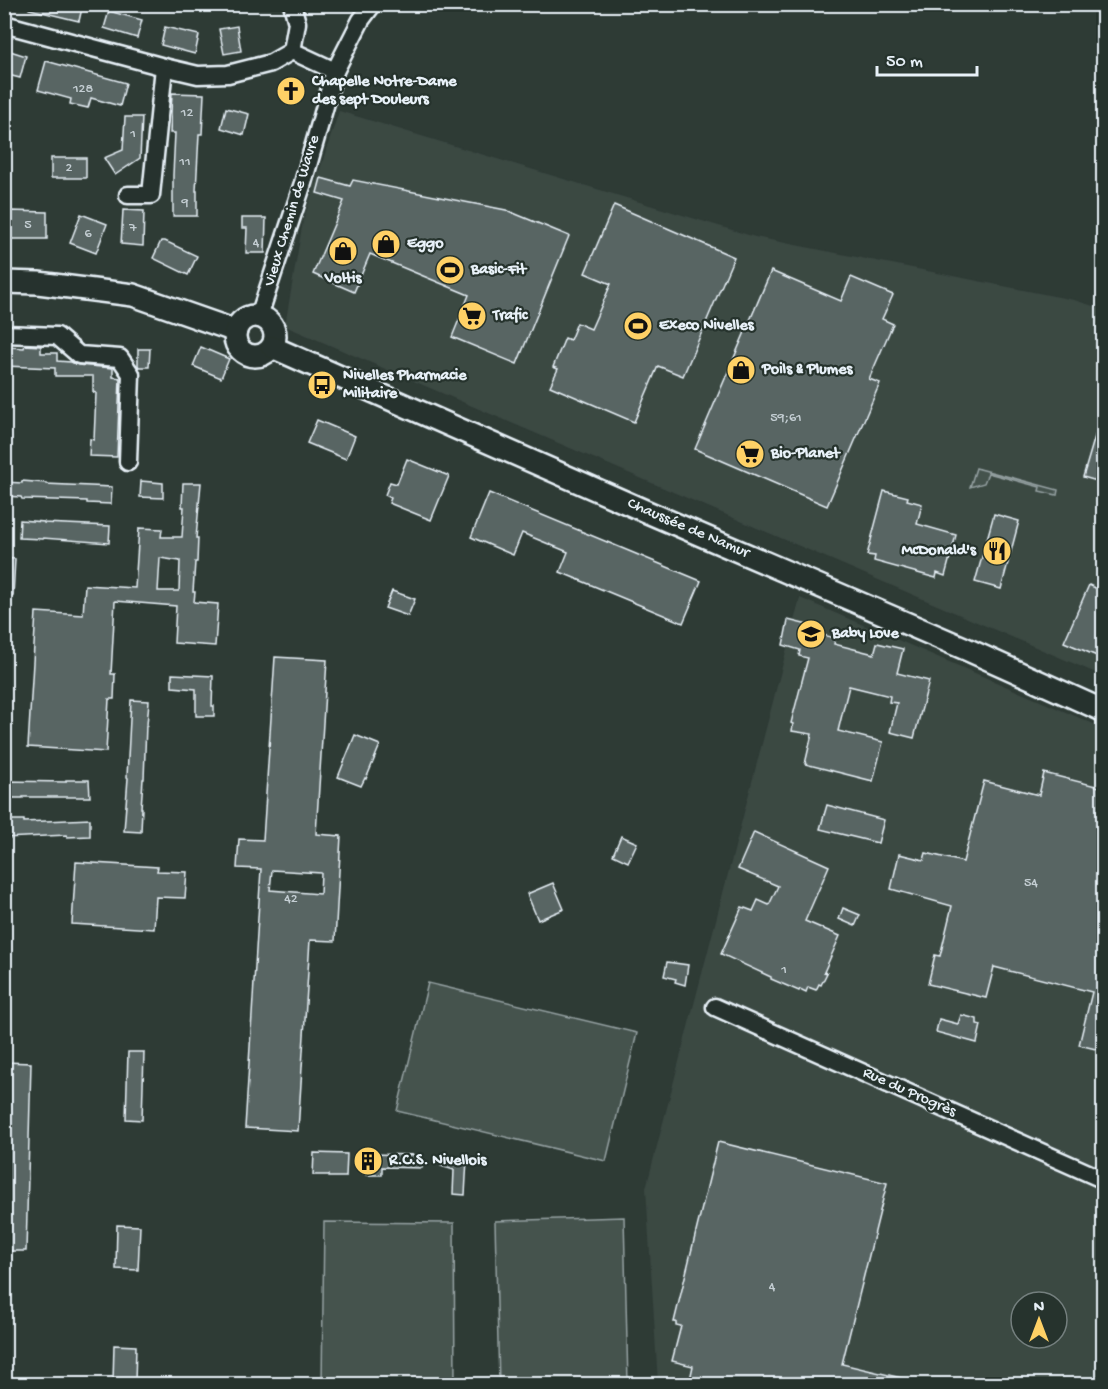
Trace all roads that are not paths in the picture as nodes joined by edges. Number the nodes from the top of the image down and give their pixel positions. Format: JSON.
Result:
{"nodes":[{"id":1,"x":292,"y":4,"type":"edge"},
{"id":2,"x":373,"y":4,"type":"edge"},
{"id":3,"x":4,"y":24,"type":"edge"},
{"id":4,"x":292,"y":51,"type":"junction"},
{"id":5,"x":164,"y":68,"type":"junction"},
{"id":6,"x":335,"y":71,"type":"junction"},
{"id":7,"x":128,"y":195,"type":"dead end"},
{"id":8,"x":4,"y":282,"type":"edge"},
{"id":9,"x":259,"y":316,"type":"junction"},
{"id":10,"x":236,"y":331,"type":"junction"},
{"id":11,"x":4,"y":334,"type":"edge"},
{"id":12,"x":272,"y":347,"type":"junction"},
{"id":13,"x":128,"y":462,"type":"dead end"},
{"id":14,"x":1104,"y":711,"type":"edge"},
{"id":15,"x":715,"y":1007,"type":"dead end"},
{"id":16,"x":1104,"y":1180,"type":"edge"}],
"edges":[{"from":1,"to":4,"type":"street"},
{"from":2,"to":6,"type":"street","name":"Vieux Chemin de Wavre"},
{"from":3,"to":5,"type":"street"},
{"from":4,"to":5,"type":"street"},
{"from":4,"to":6,"type":"street"},
{"from":5,"to":7,"type":"street"},
{"from":6,"to":9,"type":"street","name":"Vieux Chemin de Wavre"},
{"from":8,"to":10,"type":"main road"},
{"from":9,"to":10,"type":"main road"},
{"from":9,"to":12,"type":"main road"},
{"from":10,"to":12,"type":"main road"},
{"from":11,"to":13,"type":"street"},
{"from":12,"to":14,"type":"main road","name":"Chaussée de Namur"},
{"from":15,"to":16,"type":"street","name":"Rue du Progrès"}]}
